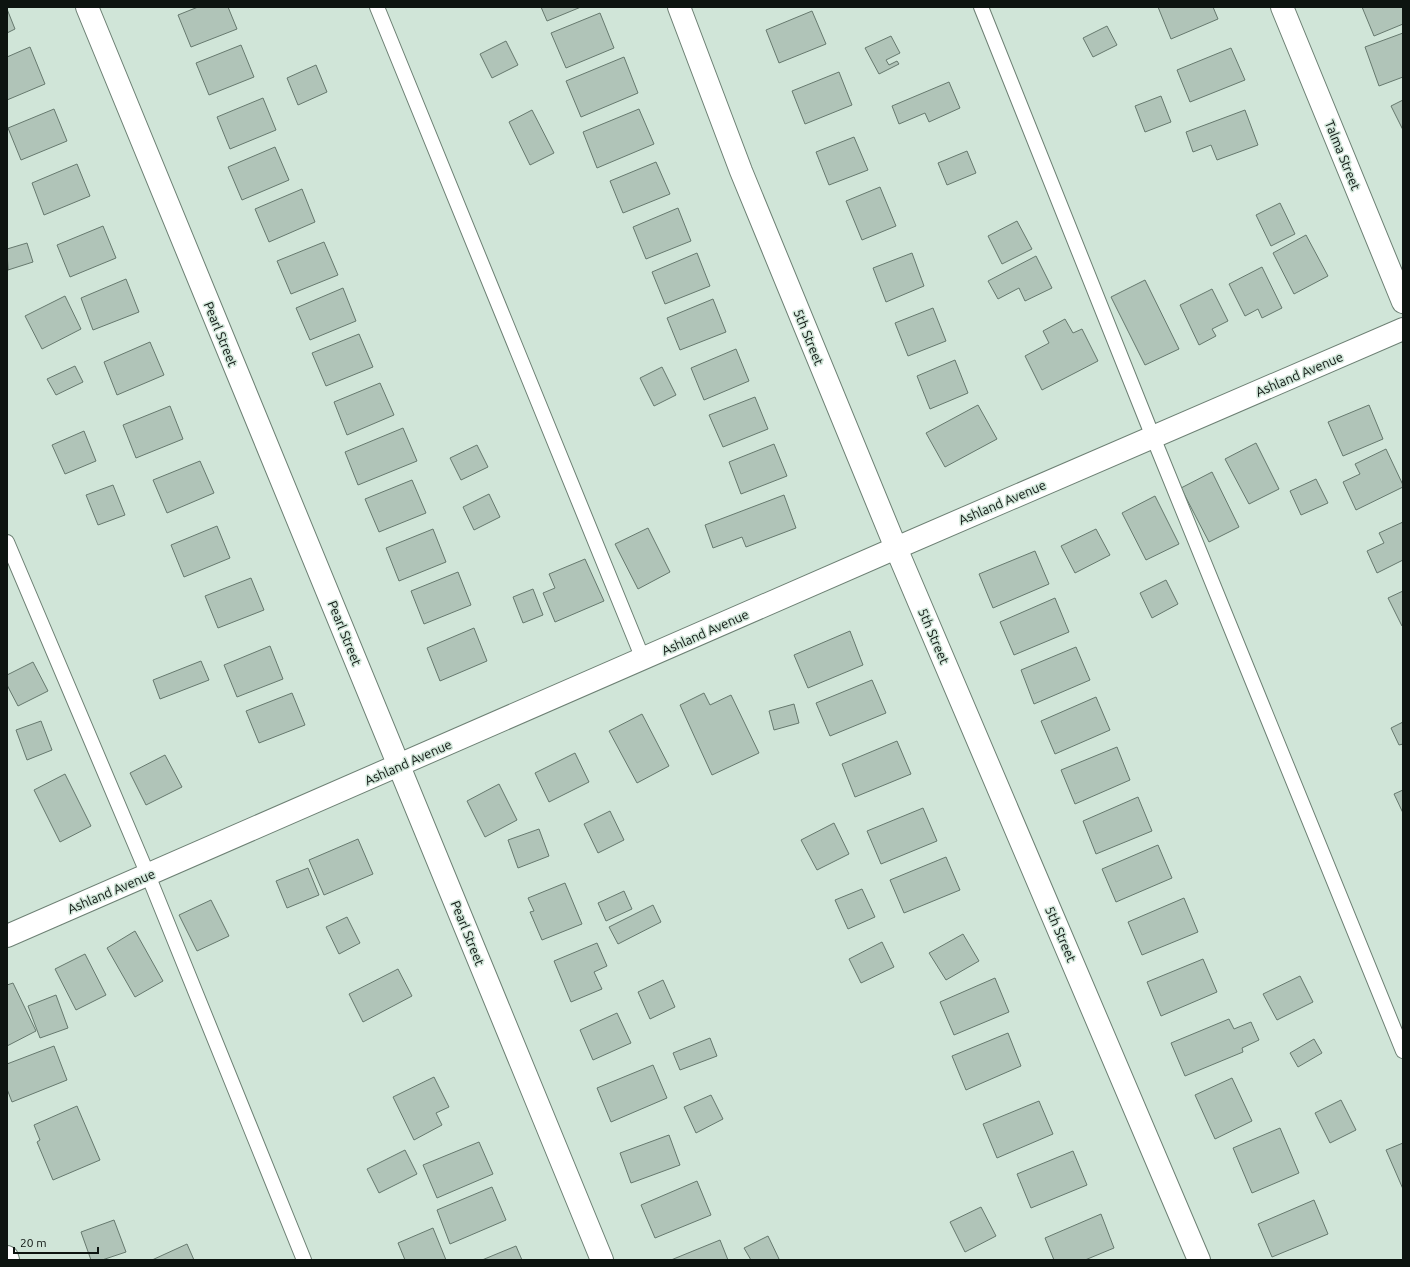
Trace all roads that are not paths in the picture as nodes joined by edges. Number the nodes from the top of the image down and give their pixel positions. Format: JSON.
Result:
{"nodes":[{"id":1,"x":87,"y":7,"type":"edge"},
{"id":2,"x":377,"y":7,"type":"edge"},
{"id":3,"x":679,"y":7,"type":"edge"},
{"id":4,"x":981,"y":7,"type":"edge"},
{"id":5,"x":1282,"y":7,"type":"edge"},
{"id":6,"x":1403,"y":302,"type":"edge"},
{"id":7,"x":1403,"y":329,"type":"edge"},
{"id":8,"x":1153,"y":437,"type":"junction"},
{"id":9,"x":7,"y":542,"type":"edge"},
{"id":10,"x":896,"y":548,"type":"junction"},
{"id":11,"x":643,"y":659,"type":"junction"},
{"id":12,"x":399,"y":766,"type":"junction"},
{"id":13,"x":148,"y":875,"type":"junction"},
{"id":14,"x":7,"y":936,"type":"edge"},
{"id":15,"x":1403,"y":1051,"type":"edge"},
{"id":16,"x":7,"y":1257,"type":"edge"},
{"id":17,"x":8,"y":1260,"type":"edge"},
{"id":18,"x":304,"y":1260,"type":"edge"},
{"id":19,"x":602,"y":1260,"type":"edge"},
{"id":20,"x":1199,"y":1260,"type":"edge"}],
"edges":[{"from":1,"to":12,"type":"street","name":"Pearl Street"},
{"from":2,"to":11,"type":"lane"},
{"from":3,"to":10,"type":"street","name":"5th Street"},
{"from":4,"to":8,"type":"lane"},
{"from":5,"to":6,"type":"street","name":"Talma Street"},
{"from":7,"to":8,"type":"street","name":"Ashland Avenue"},
{"from":8,"to":10,"type":"street","name":"Ashland Avenue"},
{"from":8,"to":15,"type":"lane"},
{"from":9,"to":13,"type":"lane"},
{"from":10,"to":11,"type":"street","name":"Ashland Avenue"},
{"from":10,"to":20,"type":"street","name":"5th Street"},
{"from":11,"to":12,"type":"street","name":"Ashland Avenue"},
{"from":12,"to":13,"type":"street","name":"Ashland Avenue"},
{"from":12,"to":19,"type":"street","name":"Pearl Street"},
{"from":13,"to":14,"type":"street","name":"Ashland Avenue"},
{"from":13,"to":18,"type":"lane"},
{"from":16,"to":17,"type":"street"}]}
